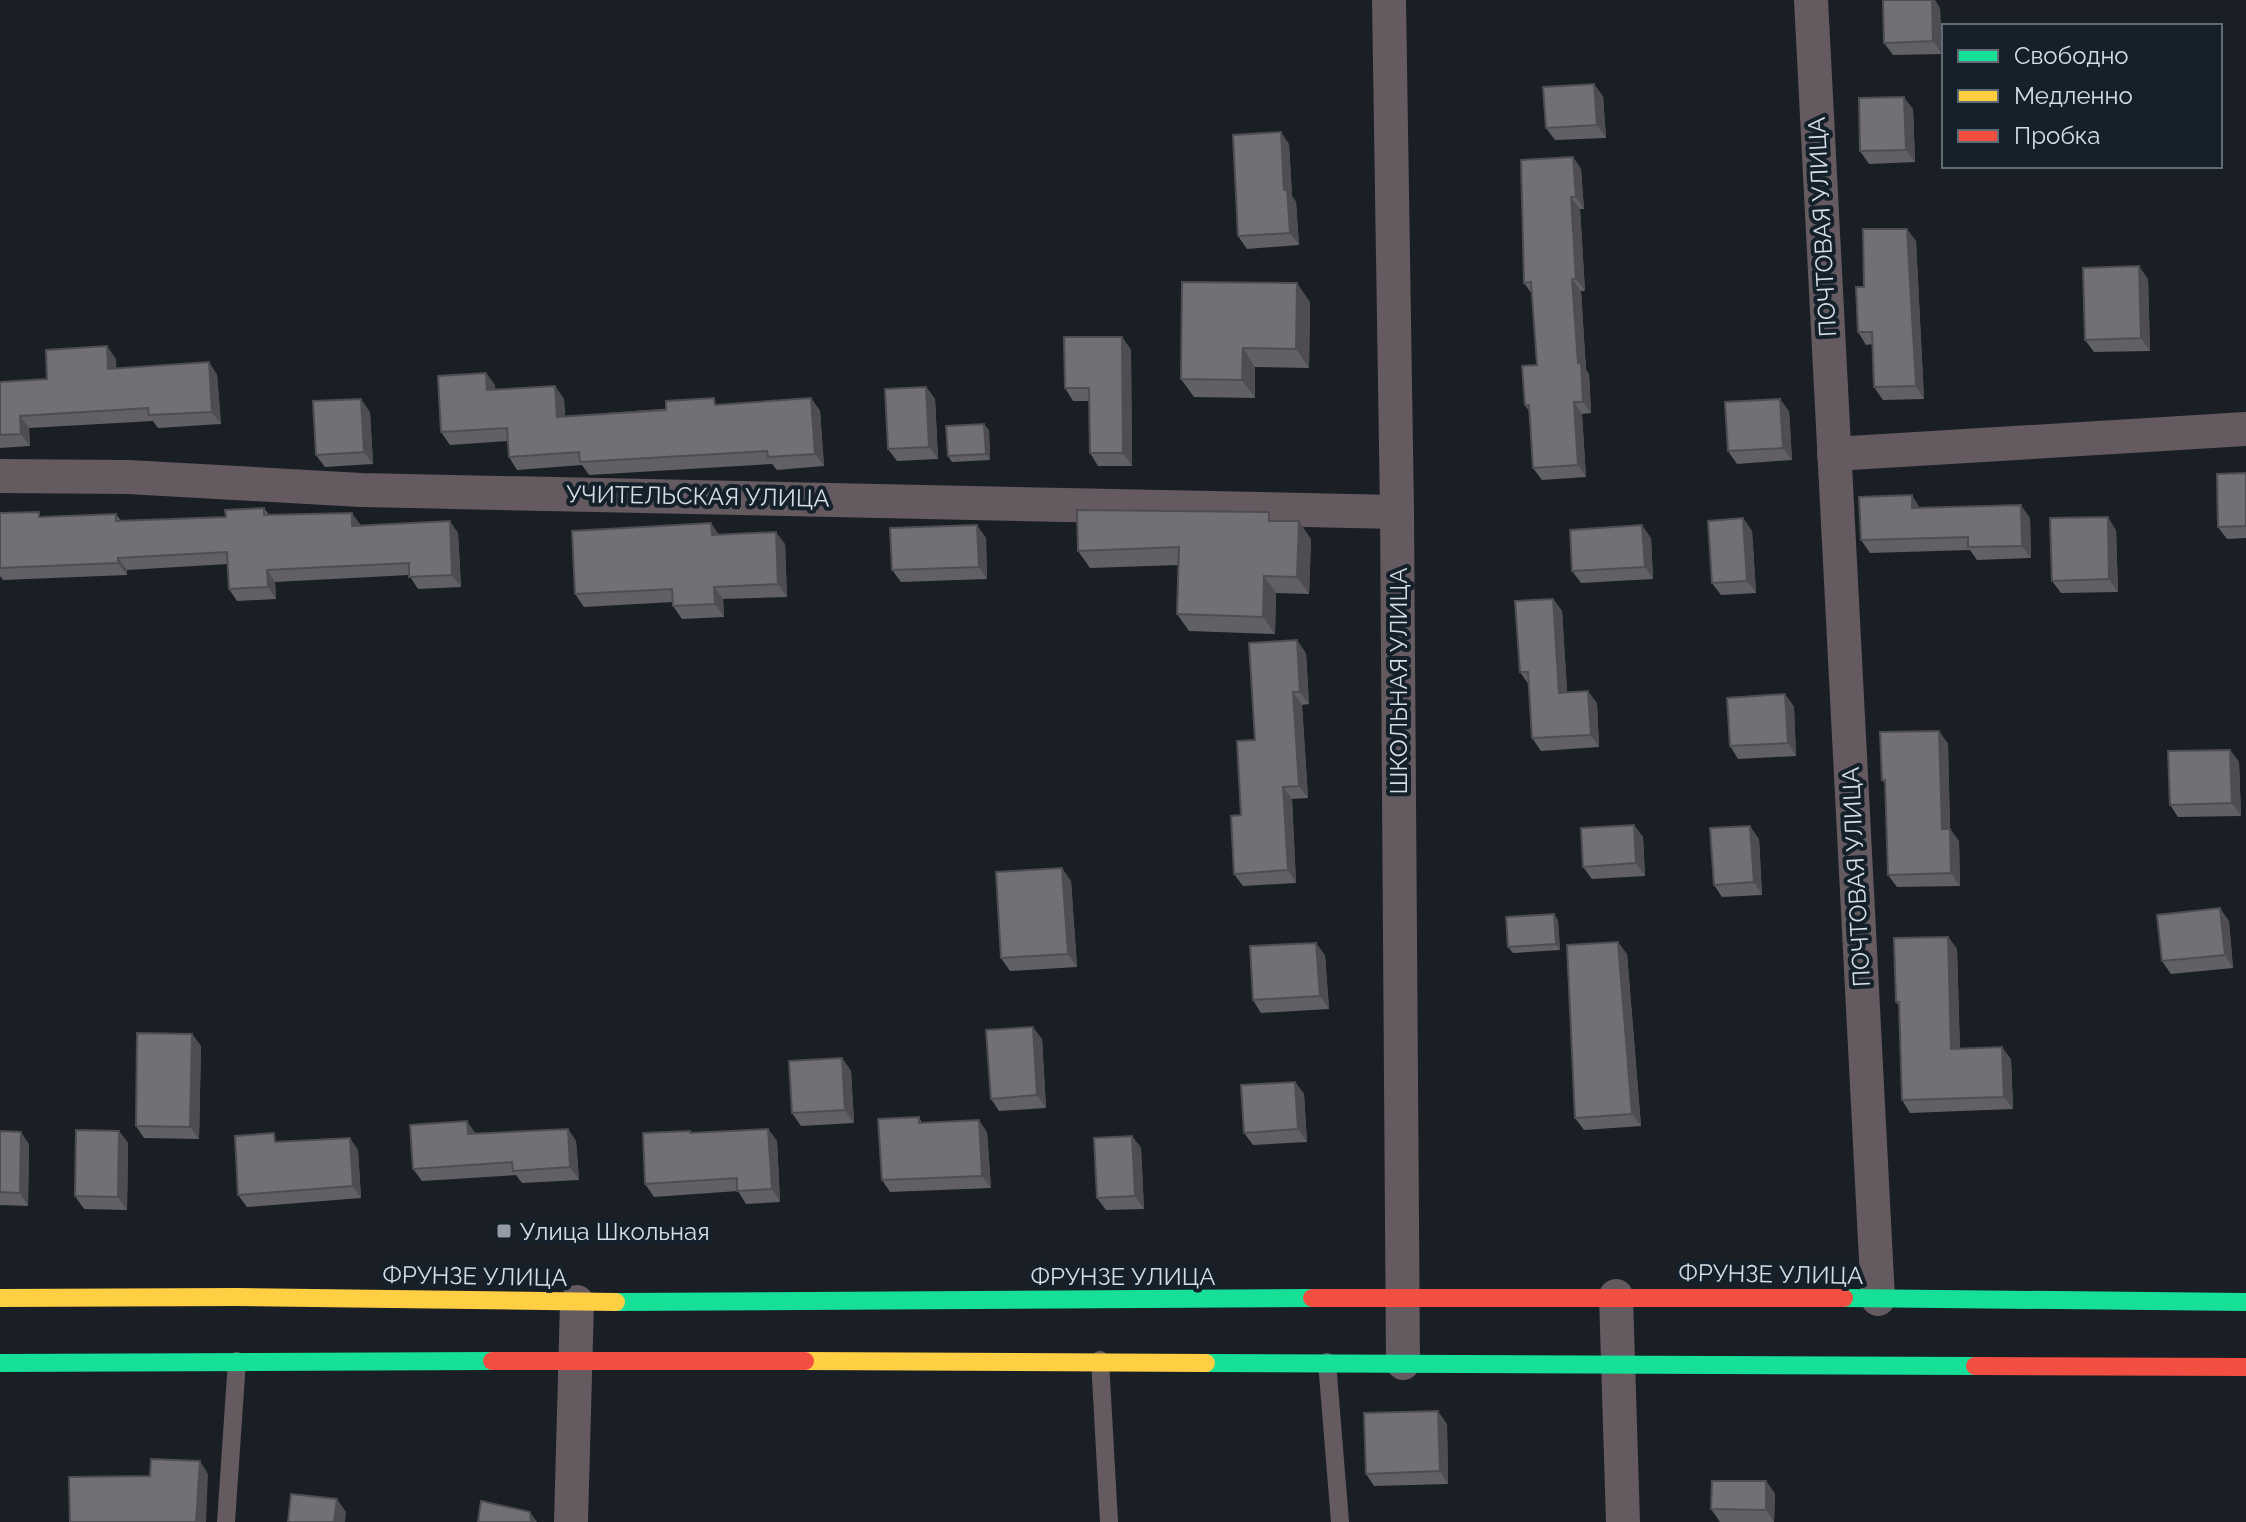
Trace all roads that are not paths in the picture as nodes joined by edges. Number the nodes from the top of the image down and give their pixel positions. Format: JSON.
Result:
{"nodes":[{"id":1,"x":1389,"y":0,"type":"edge"},
{"id":2,"x":1811,"y":0,"type":"edge"},
{"id":3,"x":2246,"y":429,"type":"edge"},
{"id":4,"x":1834,"y":454,"type":"junction"},
{"id":5,"x":0,"y":476,"type":"edge"},
{"id":6,"x":1397,"y":512,"type":"junction"},
{"id":7,"x":1616,"y":1296,"type":"junction"},
{"id":8,"x":0,"y":1298,"type":"edge"},
{"id":9,"x":1403,"y":1299,"type":"junction"},
{"id":10,"x":1878,"y":1299,"type":"junction"},
{"id":11,"x":577,"y":1302,"type":"junction"},
{"id":12,"x":2246,"y":1302,"type":"edge"},
{"id":13,"x":1100,"y":1360,"type":"junction"},
{"id":14,"x":237,"y":1361,"type":"junction"},
{"id":15,"x":575,"y":1362,"type":"junction"},
{"id":16,"x":1327,"y":1362,"type":"junction"},
{"id":17,"x":0,"y":1363,"type":"edge"},
{"id":18,"x":1403,"y":1363,"type":"junction"},
{"id":19,"x":1618,"y":1365,"type":"junction"},
{"id":20,"x":2246,"y":1367,"type":"edge"},
{"id":21,"x":226,"y":1522,"type":"edge"},
{"id":22,"x":571,"y":1522,"type":"edge"},
{"id":23,"x":1109,"y":1522,"type":"edge"},
{"id":24,"x":1340,"y":1522,"type":"edge"},
{"id":25,"x":1623,"y":1522,"type":"edge"}],
"edges":[{"from":1,"to":6,"type":"street","name":"ШКОЛЬНАЯ УЛИЦА"},
{"from":2,"to":4,"type":"street","name":"ПОЧТОВАЯ УЛИЦА"},
{"from":3,"to":4,"type":"street"},
{"from":4,"to":10,"type":"street","name":"ПОЧТОВАЯ УЛИЦА"},
{"from":5,"to":6,"type":"street","name":"УЧИТЕЛЬСКАЯ УЛИЦА"},
{"from":6,"to":9,"type":"street","name":"ШКОЛЬНАЯ УЛИЦА"},
{"from":7,"to":9,"type":"main road","name":"ФРУНЗЕ УЛИЦА"},
{"from":7,"to":10,"type":"main road","name":"ФРУНЗЕ УЛИЦА"},
{"from":7,"to":19,"type":"street"},
{"from":8,"to":11,"type":"main road","name":"ФРУНЗЕ УЛИЦА"},
{"from":9,"to":11,"type":"main road","name":"ФРУНЗЕ УЛИЦА"},
{"from":9,"to":18,"type":"street","name":"ШКОЛЬНАЯ УЛИЦА"},
{"from":10,"to":12,"type":"main road","name":"ФРУНЗЕ УЛИЦА"},
{"from":11,"to":15,"type":"street"},
{"from":13,"to":15,"type":"main road"},
{"from":13,"to":16,"type":"main road"},
{"from":13,"to":23,"type":"lane"},
{"from":14,"to":15,"type":"main road"},
{"from":14,"to":17,"type":"main road"},
{"from":14,"to":21,"type":"lane"},
{"from":15,"to":22,"type":"street"},
{"from":16,"to":18,"type":"main road"},
{"from":16,"to":24,"type":"lane"},
{"from":18,"to":19,"type":"main road"},
{"from":19,"to":20,"type":"main road"},
{"from":19,"to":25,"type":"street"}]}
